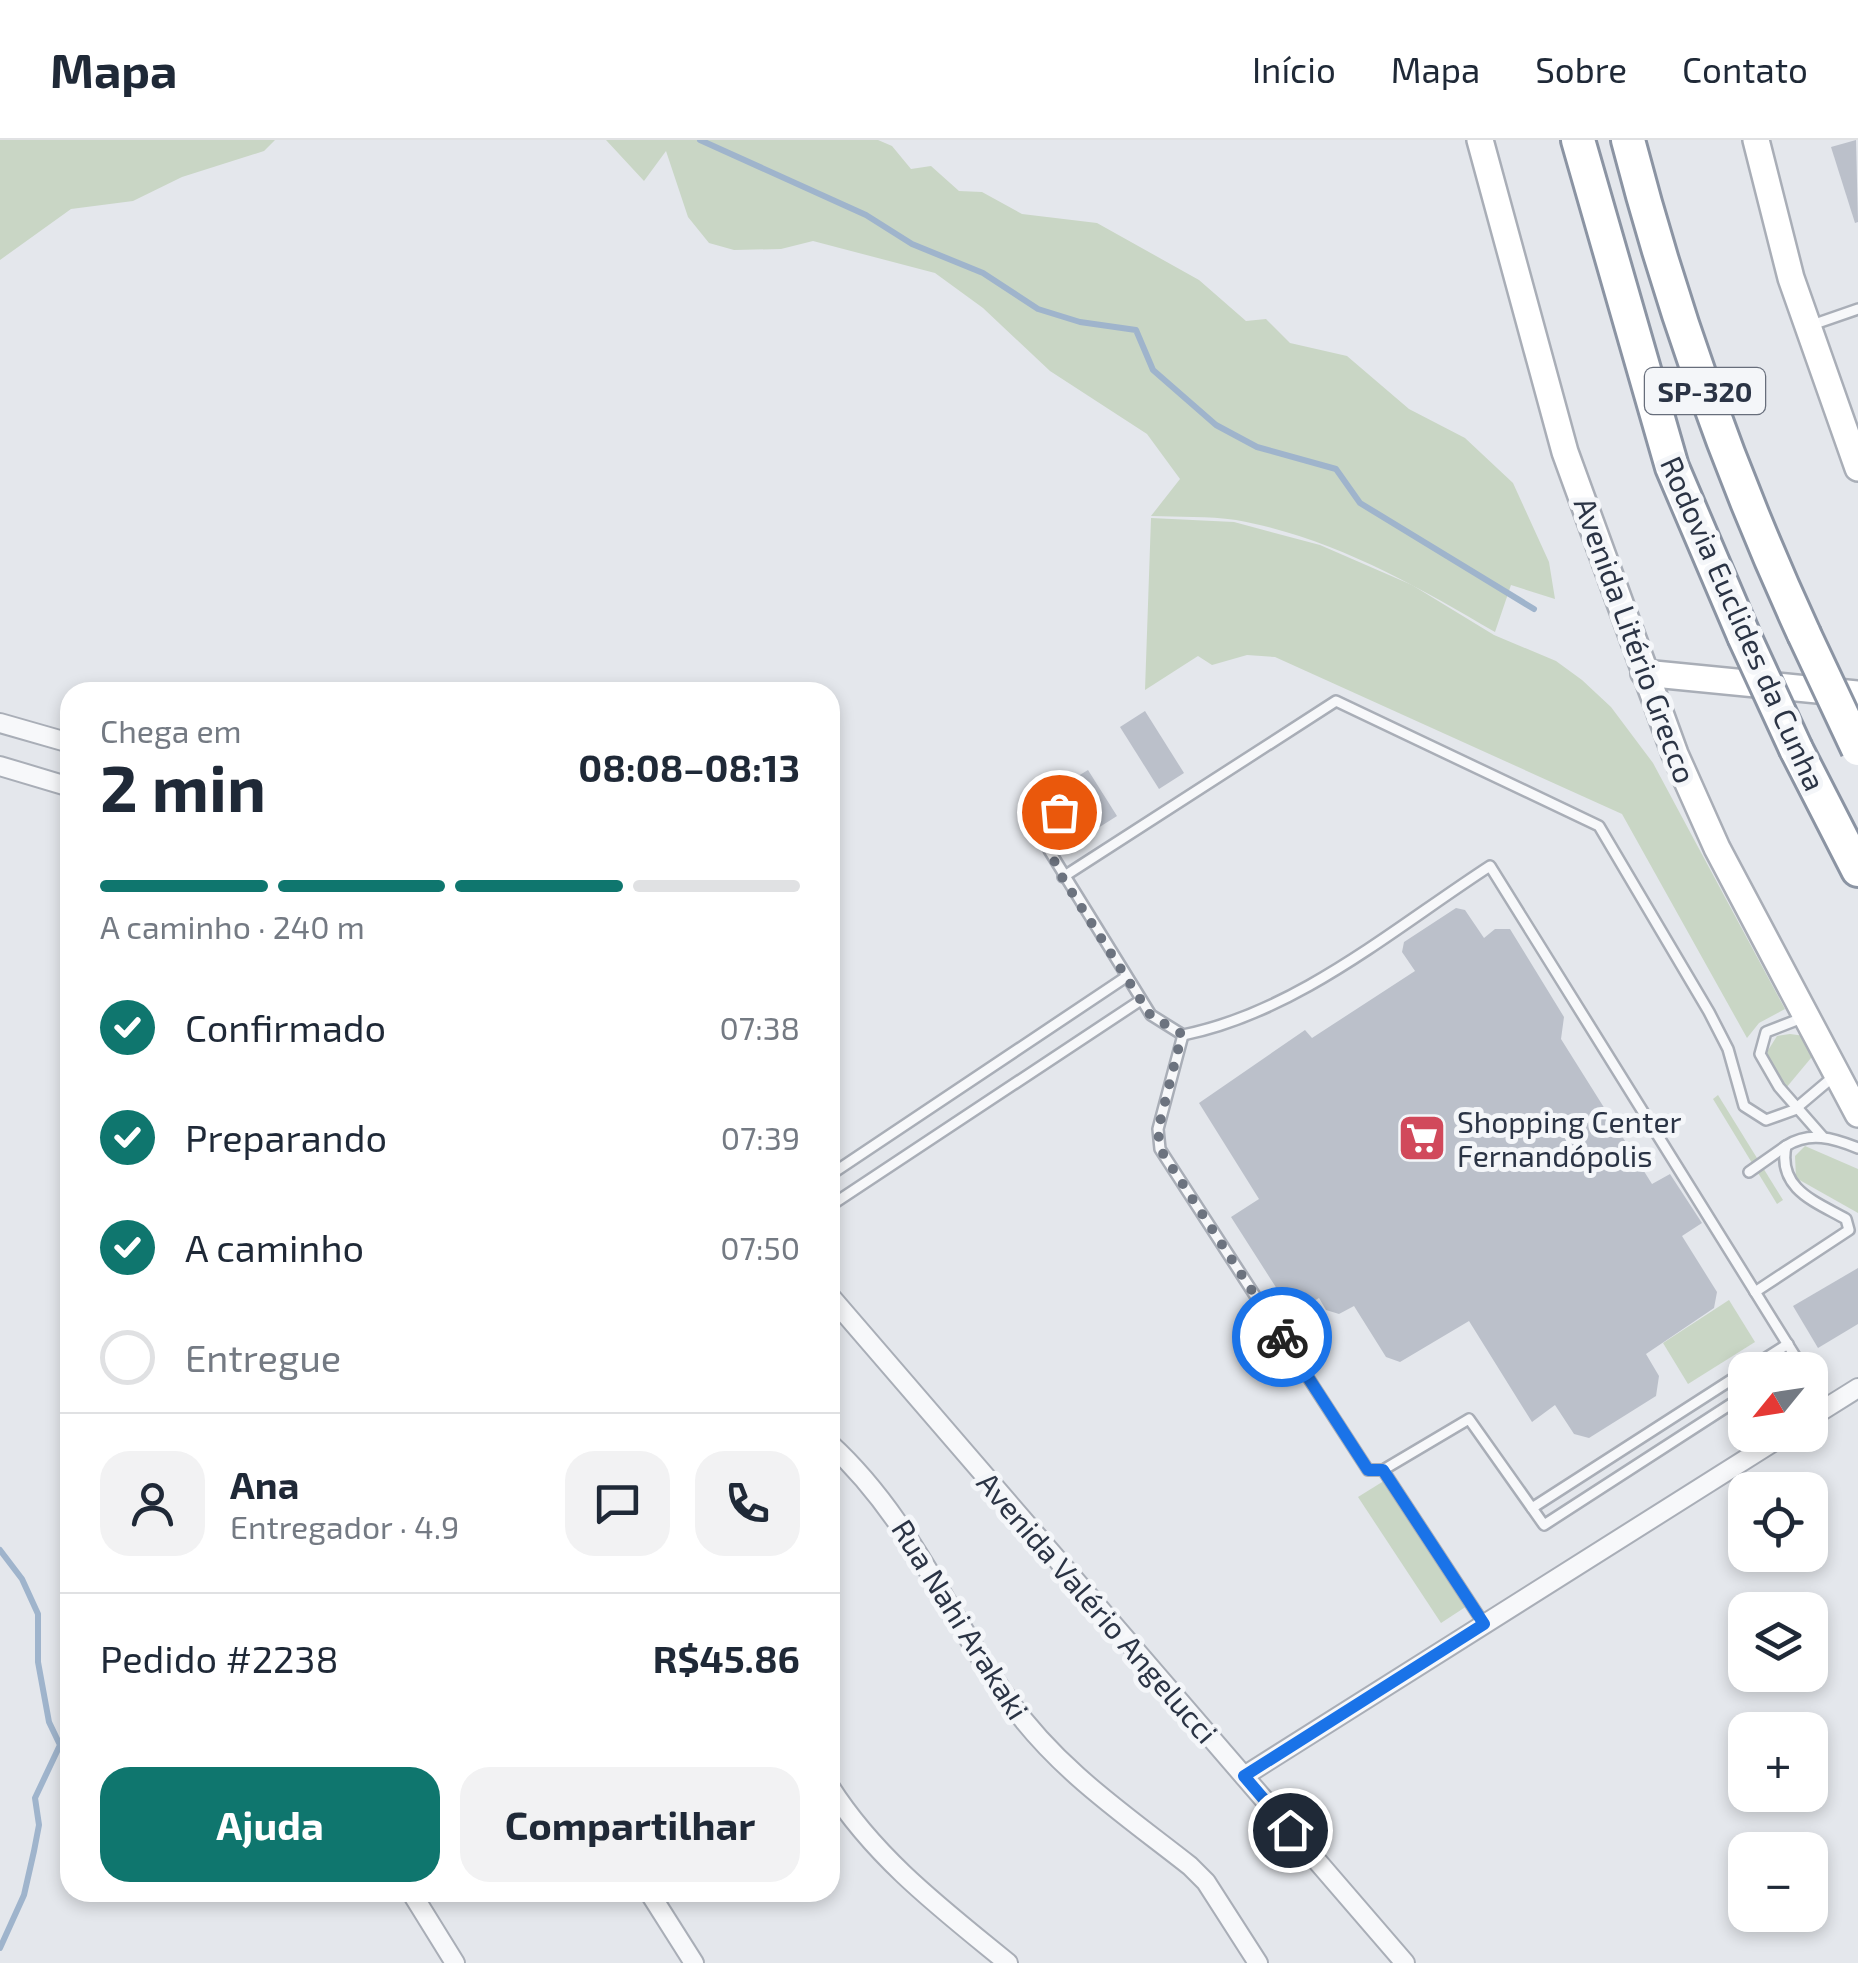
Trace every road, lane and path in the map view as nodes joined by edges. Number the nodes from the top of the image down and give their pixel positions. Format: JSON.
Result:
{"nodes":[{"id":1,"x":1480,"y":140,"type":"edge"},
{"id":2,"x":1578,"y":140,"type":"edge"},
{"id":3,"x":1628,"y":140,"type":"edge"},
{"id":4,"x":1756,"y":140,"type":"edge"},
{"id":5,"x":1858,"y":309,"type":"edge"},
{"id":6,"x":1808,"y":327,"type":"junction"},
{"id":7,"x":1858,"y":468,"type":"edge"},
{"id":8,"x":1644,"y":674,"type":"junction"},
{"id":9,"x":1858,"y":694,"type":"edge"},
{"id":10,"x":0,"y":723,"type":"edge"},
{"id":11,"x":60,"y":740,"type":"edge"},
{"id":12,"x":1858,"y":749,"type":"edge"},
{"id":13,"x":0,"y":766,"type":"edge"},
{"id":14,"x":60,"y":784,"type":"edge"},
{"id":15,"x":1078,"y":796,"type":"dead end"},
{"id":16,"x":1858,"y":870,"type":"edge"},
{"id":17,"x":1062,"y":877,"type":"junction"},
{"id":18,"x":1126,"y":977,"type":"junction"},
{"id":19,"x":1141,"y":1000,"type":"junction"},
{"id":20,"x":1805,"y":1017,"type":"junction"},
{"id":21,"x":1182,"y":1034,"type":"junction"},
{"id":22,"x":1837,"y":1074,"type":"junction"},
{"id":23,"x":1799,"y":1107,"type":"junction"},
{"id":24,"x":1858,"y":1114,"type":"edge"},
{"id":25,"x":1822,"y":1136,"type":"junction"},
{"id":26,"x":1786,"y":1146,"type":"junction"},
{"id":27,"x":1858,"y":1148,"type":"edge"},
{"id":28,"x":840,"y":1168,"type":"edge"},
{"id":29,"x":1749,"y":1172,"type":"dead end"},
{"id":30,"x":840,"y":1199,"type":"edge"},
{"id":31,"x":1754,"y":1292,"type":"junction"},
{"id":32,"x":840,"y":1308,"type":"edge"},
{"id":33,"x":1788,"y":1344,"type":"junction"},
{"id":34,"x":1776,"y":1352,"type":"edge"},
{"id":35,"x":1792,"y":1352,"type":"edge"},
{"id":36,"x":1728,"y":1383,"type":"edge"},
{"id":37,"x":1858,"y":1388,"type":"edge"},
{"id":38,"x":1728,"y":1406,"type":"edge"},
{"id":39,"x":1828,"y":1407,"type":"edge"},
{"id":40,"x":1757,"y":1452,"type":"edge"},
{"id":41,"x":840,"y":1454,"type":"edge"},
{"id":42,"x":1383,"y":1470,"type":"junction"},
{"id":43,"x":1532,"y":1508,"type":"junction"},
{"id":44,"x":1484,"y":1624,"type":"junction"},
{"id":45,"x":1244,"y":1776,"type":"junction"},
{"id":46,"x":840,"y":1802,"type":"edge"},
{"id":47,"x":417,"y":1902,"type":"edge"},
{"id":48,"x":655,"y":1902,"type":"edge"},
{"id":49,"x":456,"y":1963,"type":"edge"},
{"id":50,"x":694,"y":1963,"type":"edge"},
{"id":51,"x":1008,"y":1963,"type":"edge"},
{"id":52,"x":1258,"y":1963,"type":"edge"},
{"id":53,"x":1405,"y":1963,"type":"edge"}],
"edges":[{"from":1,"to":8,"type":"main road","name":"Avenida Litério Grecco"},
{"from":2,"to":16,"type":"highway","name":"Rodovia Euclides da Cunha","number":"SP-320","bridge":true},
{"from":3,"to":12,"type":"highway","name":"Rodovia Euclides da Cunha","number":"SP-320","bridge":true},
{"from":4,"to":6,"type":"main road"},
{"from":5,"to":6,"type":"lane"},
{"from":6,"to":7,"type":"main road"},
{"from":8,"to":9,"type":"main road"},
{"from":8,"to":20,"type":"main road","name":"Avenida Litério Grecco"},
{"from":10,"to":11,"type":"street"},
{"from":13,"to":14,"type":"street"},
{"from":15,"to":17,"type":"lane"},
{"from":17,"to":18,"type":"lane"},
{"from":17,"to":23,"type":"lane"},
{"from":18,"to":19,"type":"lane"},
{"from":18,"to":28,"type":"lane"},
{"from":19,"to":21,"type":"lane"},
{"from":19,"to":30,"type":"lane"},
{"from":20,"to":22,"type":"main road","name":"Avenida Litério Grecco"},
{"from":20,"to":23,"type":"lane"},
{"from":21,"to":31,"type":"lane"},
{"from":21,"to":42,"type":"lane"},
{"from":22,"to":23,"type":"lane"},
{"from":22,"to":24,"type":"main road","name":"Avenida Litério Grecco"},
{"from":23,"to":25,"type":"lane"},
{"from":25,"to":26,"type":"lane"},
{"from":25,"to":27,"type":"lane"},
{"from":26,"to":29,"type":"lane"},
{"from":26,"to":31,"type":"lane"},
{"from":31,"to":33,"type":"lane"},
{"from":32,"to":45,"type":"street","name":"Avenida Valério Angelucci"},
{"from":33,"to":34,"type":"lane"},
{"from":33,"to":35,"type":"lane"},
{"from":36,"to":43,"type":"lane"},
{"from":37,"to":39,"type":"street"},
{"from":38,"to":43,"type":"lane"},
{"from":40,"to":44,"type":"street"},
{"from":41,"to":52,"type":"street","name":"Rua Nahi Arakaki"},
{"from":42,"to":43,"type":"lane"},
{"from":42,"to":44,"type":"lane"},
{"from":44,"to":45,"type":"street"},
{"from":45,"to":53,"type":"street","name":"Avenida Valério Angelucci"},
{"from":46,"to":51,"type":"street"},
{"from":47,"to":49,"type":"street"},
{"from":48,"to":50,"type":"street"}]}
